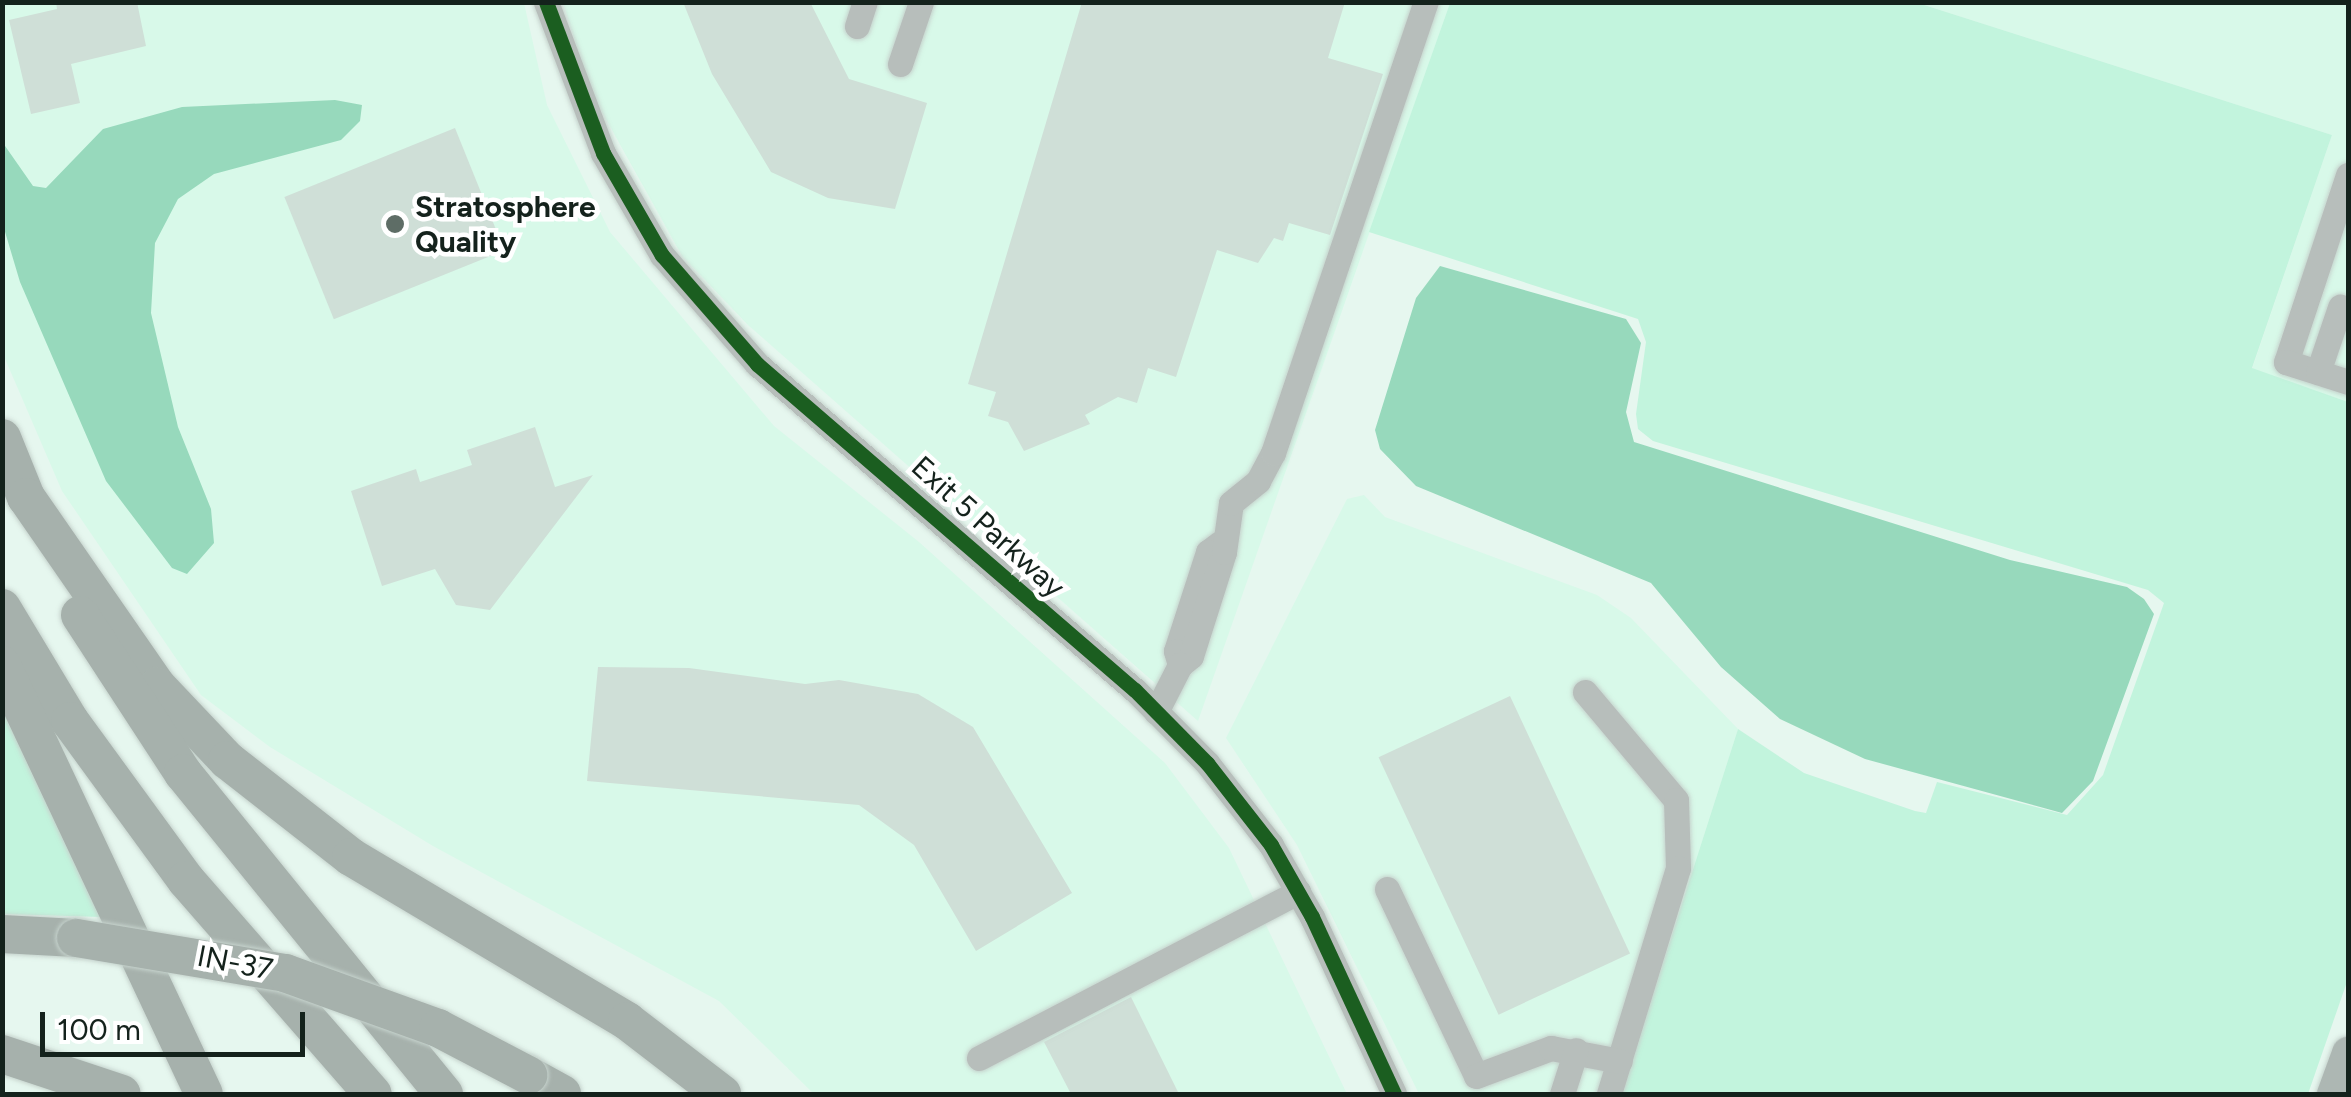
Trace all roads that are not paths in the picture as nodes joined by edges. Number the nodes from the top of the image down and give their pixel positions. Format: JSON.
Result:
{"nodes":[{"id":1,"x":546,"y":2,"type":"edge"},
{"id":2,"x":921,"y":2,"type":"edge"},
{"id":3,"x":1426,"y":2,"type":"edge"},
{"id":4,"x":900,"y":64,"type":"dead end"},
{"id":5,"x":2348,"y":174,"type":"edge"},
{"id":6,"x":2339,"y":239,"type":"edge"},
{"id":7,"x":2308,"y":295,"type":"junction"},
{"id":8,"x":2344,"y":308,"type":"edge"},
{"id":9,"x":2318,"y":372,"type":"junction"},
{"id":10,"x":2348,"y":382,"type":"edge"},
{"id":11,"x":2,"y":438,"type":"edge"},
{"id":12,"x":2,"y":466,"type":"edge"},
{"id":13,"x":2,"y":608,"type":"edge"},
{"id":14,"x":2,"y":665,"type":"edge"},
{"id":15,"x":1585,"y":692,"type":"dead end"},
{"id":16,"x":1156,"y":712,"type":"junction"},
{"id":17,"x":1386,"y":889,"type":"dead end"},
{"id":18,"x":1298,"y":892,"type":"junction"},
{"id":19,"x":2,"y":934,"type":"edge"},
{"id":20,"x":1576,"y":1050,"type":"junction"},
{"id":21,"x":2348,"y":1053,"type":"edge"},
{"id":22,"x":2,"y":1054,"type":"edge"},
{"id":23,"x":979,"y":1058,"type":"dead end"},
{"id":24,"x":1620,"y":1061,"type":"junction"},
{"id":25,"x":1479,"y":1085,"type":"edge"},
{"id":26,"x":122,"y":1094,"type":"edge"},
{"id":27,"x":204,"y":1094,"type":"edge"},
{"id":28,"x":374,"y":1094,"type":"edge"},
{"id":29,"x":444,"y":1094,"type":"edge"},
{"id":30,"x":562,"y":1094,"type":"edge"},
{"id":31,"x":722,"y":1094,"type":"edge"},
{"id":32,"x":1394,"y":1094,"type":"edge"},
{"id":33,"x":1562,"y":1094,"type":"edge"},
{"id":34,"x":1609,"y":1094,"type":"edge"},
{"id":35,"x":2333,"y":1094,"type":"edge"}],
"edges":[{"from":1,"to":16,"type":"street","name":"Exit 5 Parkway"},
{"from":2,"to":4,"type":"street"},
{"from":3,"to":16,"type":"street"},
{"from":5,"to":6,"type":"street"},
{"from":6,"to":7,"type":"street"},
{"from":7,"to":8,"type":"street"},
{"from":7,"to":9,"type":"street"},
{"from":8,"to":9,"type":"street"},
{"from":9,"to":10,"type":"street"},
{"from":11,"to":31,"type":"highway"},
{"from":12,"to":29,"type":"highway"},
{"from":13,"to":28,"type":"highway"},
{"from":14,"to":27,"type":"highway"},
{"from":15,"to":24,"type":"street"},
{"from":16,"to":18,"type":"street","name":"Exit 5 Parkway"},
{"from":17,"to":25,"type":"street"},
{"from":18,"to":23,"type":"street"},
{"from":18,"to":32,"type":"street","name":"Exit 5 Parkway"},
{"from":19,"to":30,"type":"highway","name":"IN-37","bridge":true},
{"from":20,"to":24,"type":"street"},
{"from":20,"to":25,"type":"street"},
{"from":20,"to":33,"type":"street"},
{"from":21,"to":35,"type":"main road"},
{"from":22,"to":26,"type":"highway"},
{"from":24,"to":34,"type":"street"}]}
